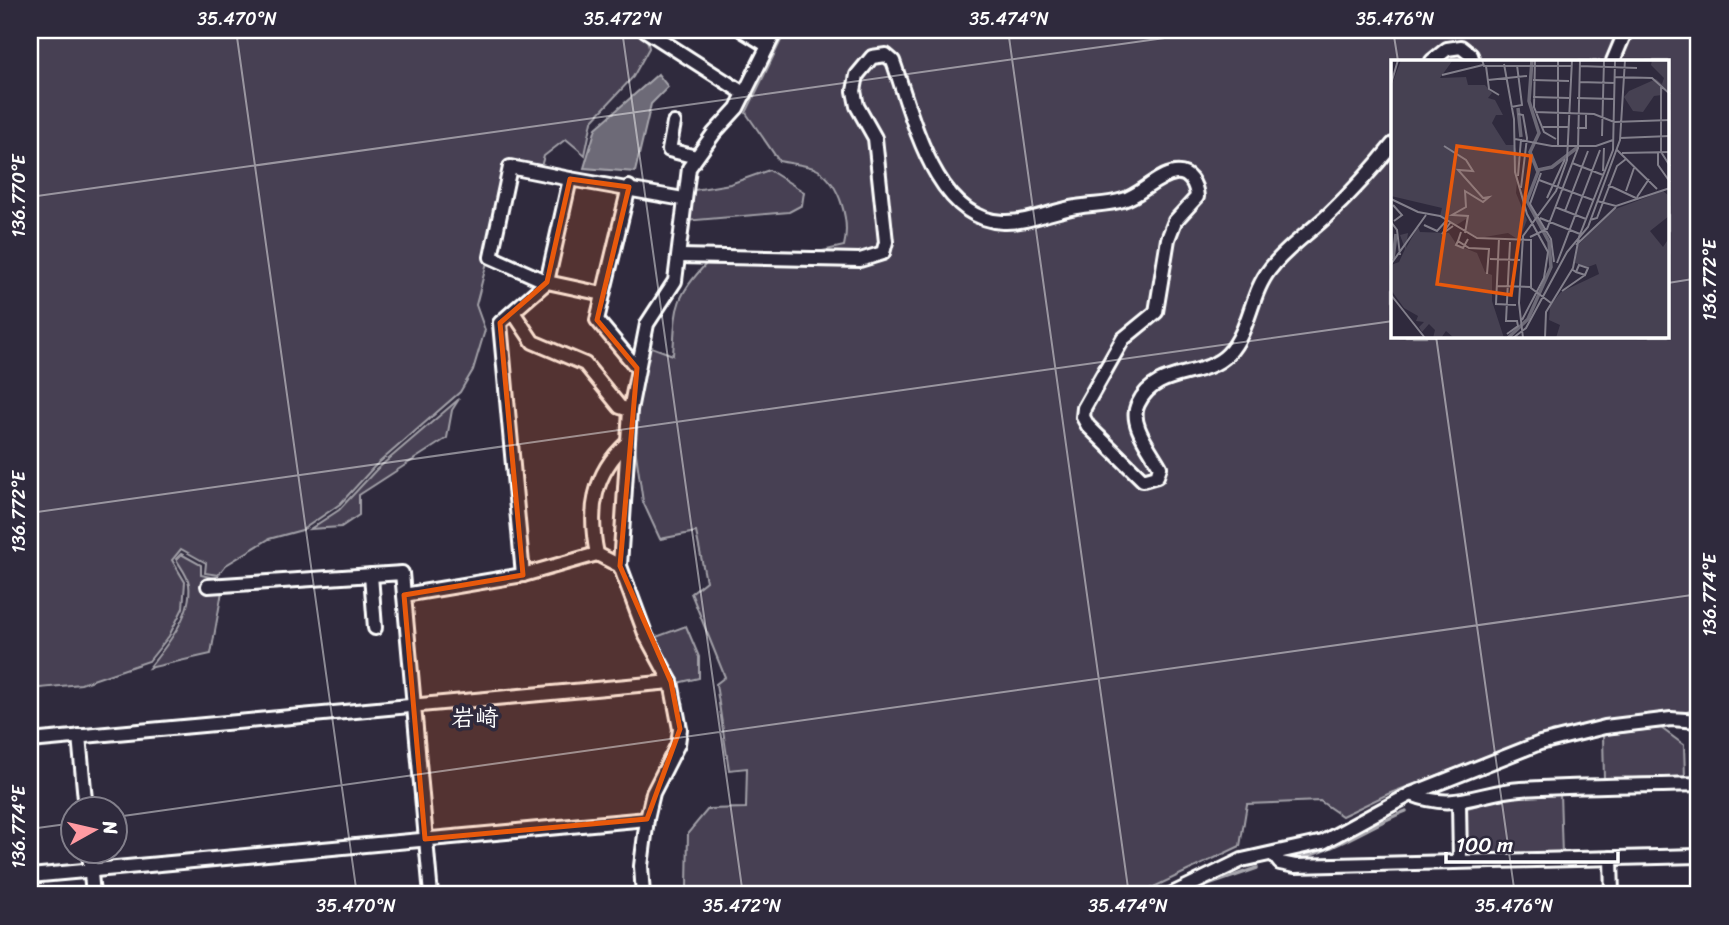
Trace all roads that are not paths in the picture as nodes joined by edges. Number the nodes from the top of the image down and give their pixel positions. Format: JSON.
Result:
{"nodes":[{"id":1,"x":645,"y":30,"type":"edge"},
{"id":2,"x":742,"y":30,"type":"edge"},
{"id":3,"x":776,"y":30,"type":"edge"},
{"id":4,"x":1626,"y":30,"type":"edge"},
{"id":5,"x":768,"y":47,"type":"junction"},
{"id":6,"x":1433,"y":60,"type":"edge"},
{"id":7,"x":1473,"y":60,"type":"edge"},
{"id":8,"x":1613,"y":60,"type":"edge"},
{"id":9,"x":745,"y":94,"type":"junction"},
{"id":10,"x":674,"y":123,"type":"dead end"},
{"id":11,"x":1391,"y":146,"type":"edge"},
{"id":12,"x":696,"y":157,"type":"junction"},
{"id":13,"x":570,"y":179,"type":"junction"},
{"id":14,"x":629,"y":187,"type":"junction"},
{"id":15,"x":683,"y":199,"type":"junction"},
{"id":16,"x":679,"y":256,"type":"junction"},
{"id":17,"x":547,"y":282,"type":"junction"},
{"id":18,"x":603,"y":294,"type":"junction"},
{"id":19,"x":513,"y":312,"type":"junction"},
{"id":20,"x":637,"y":368,"type":"junction"},
{"id":21,"x":630,"y":410,"type":"junction"},
{"id":22,"x":627,"y":443,"type":"junction"},
{"id":23,"x":597,"y":554,"type":"junction"},
{"id":24,"x":620,"y":566,"type":"junction"},
{"id":25,"x":371,"y":575,"type":"junction"},
{"id":26,"x":523,"y":575,"type":"junction"},
{"id":27,"x":208,"y":586,"type":"dead end"},
{"id":28,"x":404,"y":595,"type":"junction"},
{"id":29,"x":375,"y":628,"type":"dead end"},
{"id":30,"x":671,"y":682,"type":"junction"},
{"id":31,"x":414,"y":706,"type":"junction"},
{"id":32,"x":1699,"y":721,"type":"edge"},
{"id":33,"x":79,"y":736,"type":"junction"},
{"id":34,"x":30,"y":741,"type":"edge"},
{"id":35,"x":1699,"y":784,"type":"edge"},
{"id":36,"x":1410,"y":794,"type":"junction"},
{"id":37,"x":85,"y":796,"type":"edge"},
{"id":38,"x":1459,"y":803,"type":"junction"},
{"id":39,"x":647,"y":819,"type":"junction"},
{"id":40,"x":425,"y":839,"type":"junction"},
{"id":41,"x":1273,"y":854,"type":"junction"},
{"id":42,"x":1699,"y":856,"type":"edge"},
{"id":43,"x":1611,"y":858,"type":"junction"},
{"id":44,"x":1460,"y":861,"type":"junction"},
{"id":45,"x":91,"y":866,"type":"edge"},
{"id":46,"x":91,"y":869,"type":"junction"},
{"id":47,"x":30,"y":876,"type":"edge"},
{"id":48,"x":93,"y":895,"type":"edge"},
{"id":49,"x":431,"y":895,"type":"edge"},
{"id":50,"x":643,"y":895,"type":"edge"},
{"id":51,"x":1170,"y":895,"type":"edge"},
{"id":52,"x":1612,"y":895,"type":"edge"}],
"edges":[{"from":1,"to":9,"type":"street"},
{"from":2,"to":5,"type":"street"},
{"from":3,"to":5,"type":"street"},
{"from":4,"to":8,"type":"street"},
{"from":5,"to":9,"type":"street"},
{"from":6,"to":7,"type":"street"},
{"from":9,"to":12,"type":"street"},
{"from":10,"to":12,"type":"street"},
{"from":11,"to":16,"type":"street"},
{"from":12,"to":15,"type":"street"},
{"from":13,"to":14,"type":"street"},
{"from":13,"to":17,"type":"street"},
{"from":13,"to":17,"type":"street"},
{"from":14,"to":15,"type":"street"},
{"from":14,"to":18,"type":"street"},
{"from":15,"to":16,"type":"street"},
{"from":16,"to":20,"type":"street"},
{"from":17,"to":18,"type":"street"},
{"from":17,"to":19,"type":"street"},
{"from":18,"to":20,"type":"street"},
{"from":19,"to":21,"type":"street"},
{"from":19,"to":26,"type":"street"},
{"from":20,"to":21,"type":"street"},
{"from":21,"to":22,"type":"street"},
{"from":22,"to":23,"type":"street"},
{"from":22,"to":24,"type":"street"},
{"from":23,"to":24,"type":"street"},
{"from":23,"to":26,"type":"street"},
{"from":24,"to":30,"type":"street"},
{"from":25,"to":27,"type":"street"},
{"from":25,"to":28,"type":"street"},
{"from":25,"to":29,"type":"street"},
{"from":26,"to":28,"type":"street"},
{"from":28,"to":31,"type":"street"},
{"from":30,"to":31,"type":"street"},
{"from":30,"to":39,"type":"street"},
{"from":31,"to":33,"type":"street"},
{"from":31,"to":40,"type":"street"},
{"from":32,"to":36,"type":"street"},
{"from":33,"to":34,"type":"street"},
{"from":33,"to":37,"type":"street"},
{"from":35,"to":38,"type":"street"},
{"from":36,"to":38,"type":"street"},
{"from":36,"to":41,"type":"street"},
{"from":38,"to":44,"type":"street"},
{"from":39,"to":40,"type":"street"},
{"from":39,"to":50,"type":"street"},
{"from":40,"to":46,"type":"street"},
{"from":40,"to":49,"type":"street"},
{"from":41,"to":44,"type":"street"},
{"from":41,"to":51,"type":"street"},
{"from":42,"to":43,"type":"street"},
{"from":43,"to":44,"type":"street"},
{"from":43,"to":52,"type":"street"},
{"from":45,"to":46,"type":"street"},
{"from":46,"to":47,"type":"street"},
{"from":46,"to":48,"type":"street"}]}
